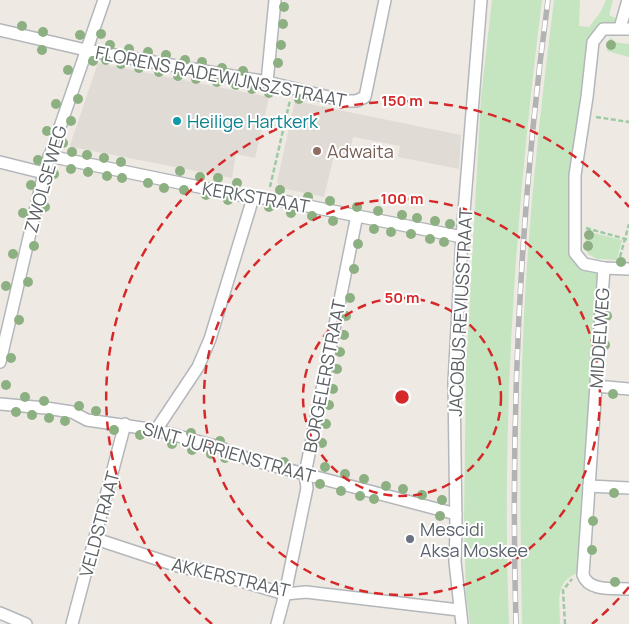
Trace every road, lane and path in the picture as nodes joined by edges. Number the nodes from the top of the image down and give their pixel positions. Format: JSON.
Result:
{"nodes":[{"id":1,"x":104,"y":0,"type":"edge"},
{"id":2,"x":275,"y":0,"type":"edge"},
{"id":3,"x":385,"y":0,"type":"edge"},
{"id":4,"x":481,"y":0,"type":"edge"},
{"id":5,"x":628,"y":0,"type":"edge"},
{"id":6,"x":624,"y":29,"type":"edge"},
{"id":7,"x":0,"y":30,"type":"edge"},
{"id":8,"x":86,"y":50,"type":"junction"},
{"id":9,"x":267,"y":82,"type":"junction"},
{"id":10,"x":293,"y":88,"type":"junction"},
{"id":11,"x":585,"y":113,"type":"junction"},
{"id":12,"x":629,"y":122,"type":"edge"},
{"id":13,"x":49,"y":156,"type":"junction"},
{"id":14,"x":0,"y":162,"type":"edge"},
{"id":15,"x":44,"y":173,"type":"junction"},
{"id":16,"x":253,"y":198,"type":"junction"},
{"id":17,"x":268,"y":198,"type":"junction"},
{"id":18,"x":357,"y":215,"type":"junction"},
{"id":19,"x":629,"y":224,"type":"edge"},
{"id":20,"x":574,"y":227,"type":"junction"},
{"id":21,"x":462,"y":237,"type":"junction"},
{"id":22,"x":625,"y":239,"type":"junction"},
{"id":23,"x":629,"y":240,"type":"edge"},
{"id":24,"x":604,"y":268,"type":"junction"},
{"id":25,"x":623,"y":268,"type":"edge"},
{"id":26,"x":0,"y":362,"type":"edge"},
{"id":27,"x":596,"y":386,"type":"junction"},
{"id":28,"x":629,"y":388,"type":"edge"},
{"id":29,"x":0,"y":404,"type":"edge"},
{"id":30,"x":125,"y":424,"type":"junction"},
{"id":31,"x":156,"y":430,"type":"junction"},
{"id":32,"x":305,"y":474,"type":"junction"},
{"id":33,"x":589,"y":486,"type":"junction"},
{"id":34,"x":629,"y":488,"type":"edge"},
{"id":35,"x":456,"y":514,"type":"junction"},
{"id":36,"x":96,"y":539,"type":"junction"},
{"id":37,"x":583,"y":575,"type":"junction"},
{"id":38,"x":629,"y":589,"type":"edge"},
{"id":39,"x":285,"y":594,"type":"junction"},
{"id":40,"x":459,"y":610,"type":"junction"},
{"id":41,"x":0,"y":614,"type":"edge"},
{"id":42,"x":26,"y":624,"type":"edge"},
{"id":43,"x":72,"y":624,"type":"edge"},
{"id":44,"x":276,"y":624,"type":"edge"},
{"id":45,"x":462,"y":624,"type":"edge"},
{"id":46,"x":565,"y":624,"type":"edge"}],
"edges":[{"from":1,"to":8,"type":"street","name":"ZWOLSEWEG"},
{"from":2,"to":9,"type":"street"},
{"from":3,"to":10,"type":"street","name":"FLORENS RADEWIJNSZSTRAAT"},
{"from":4,"to":21,"type":"street","name":"JACOBUS REVIUSSTRAAT"},
{"from":5,"to":6,"type":"street","name":"MIDDELWEG"},
{"from":6,"to":11,"type":"street","name":"MIDDELWEG"},
{"from":7,"to":8,"type":"street","name":"FLORENS RADEWIJNSZSTRAAT"},
{"from":8,"to":9,"type":"street","name":"FLORENS RADEWIJNSZSTRAAT"},
{"from":8,"to":13,"type":"street","name":"ZWOLSEWEG"},
{"from":9,"to":10,"type":"street","name":"FLORENS RADEWIJNSZSTRAAT"},
{"from":10,"to":17,"type":"path"},
{"from":11,"to":12,"type":"path"},
{"from":11,"to":20,"type":"street","name":"MIDDELWEG"},
{"from":13,"to":15,"type":"street","name":"ZWOLSEWEG"},
{"from":13,"to":16,"type":"street","name":"KERKSTRAAT"},
{"from":14,"to":15,"type":"street"},
{"from":15,"to":26,"type":"street","name":"ZWOLSEWEG"},
{"from":16,"to":17,"type":"street","name":"KERKSTRAAT"},
{"from":16,"to":31,"type":"street"},
{"from":17,"to":18,"type":"street","name":"KERKSTRAAT"},
{"from":18,"to":21,"type":"street","name":"KERKSTRAAT"},
{"from":18,"to":32,"type":"street","name":"BORGELERSTRAAT"},
{"from":19,"to":22,"type":"path"},
{"from":20,"to":22,"type":"path"},
{"from":20,"to":24,"type":"street","name":"MIDDELWEG"},
{"from":21,"to":35,"type":"street","name":"JACOBUS REVIUSSTRAAT"},
{"from":22,"to":23,"type":"path"},
{"from":22,"to":25,"type":"path"},
{"from":24,"to":25,"type":"street"},
{"from":24,"to":27,"type":"street","name":"MIDDELWEG"},
{"from":27,"to":28,"type":"street"},
{"from":27,"to":33,"type":"street","name":"MIDDELWEG"},
{"from":29,"to":30,"type":"street","name":"SINT JURRIENSTRAAT"},
{"from":30,"to":31,"type":"street","name":"SINT JURRIENSTRAAT"},
{"from":30,"to":36,"type":"street","name":"VELDSTRAAT"},
{"from":31,"to":32,"type":"street","name":"SINT JURRIENSTRAAT"},
{"from":32,"to":35,"type":"street","name":"SINT JURRIENSTRAAT"},
{"from":32,"to":39,"type":"street","name":"BORGELERSTRAAT"},
{"from":33,"to":34,"type":"street"},
{"from":33,"to":37,"type":"street","name":"MIDDELWEG"},
{"from":35,"to":40,"type":"street","name":"JACOBUS REVIUSSTRAAT"},
{"from":36,"to":39,"type":"street","name":"AKKERSTRAAT"},
{"from":36,"to":43,"type":"street","name":"VELDSTRAAT"},
{"from":37,"to":38,"type":"street"},
{"from":37,"to":46,"type":"path"},
{"from":39,"to":40,"type":"street","name":"AKKERSTRAAT"},
{"from":39,"to":44,"type":"street","name":"BORGELERSTRAAT"},
{"from":40,"to":45,"type":"street","name":"JACOBUS REVIUSSTRAAT"},
{"from":41,"to":42,"type":"street"}]}
